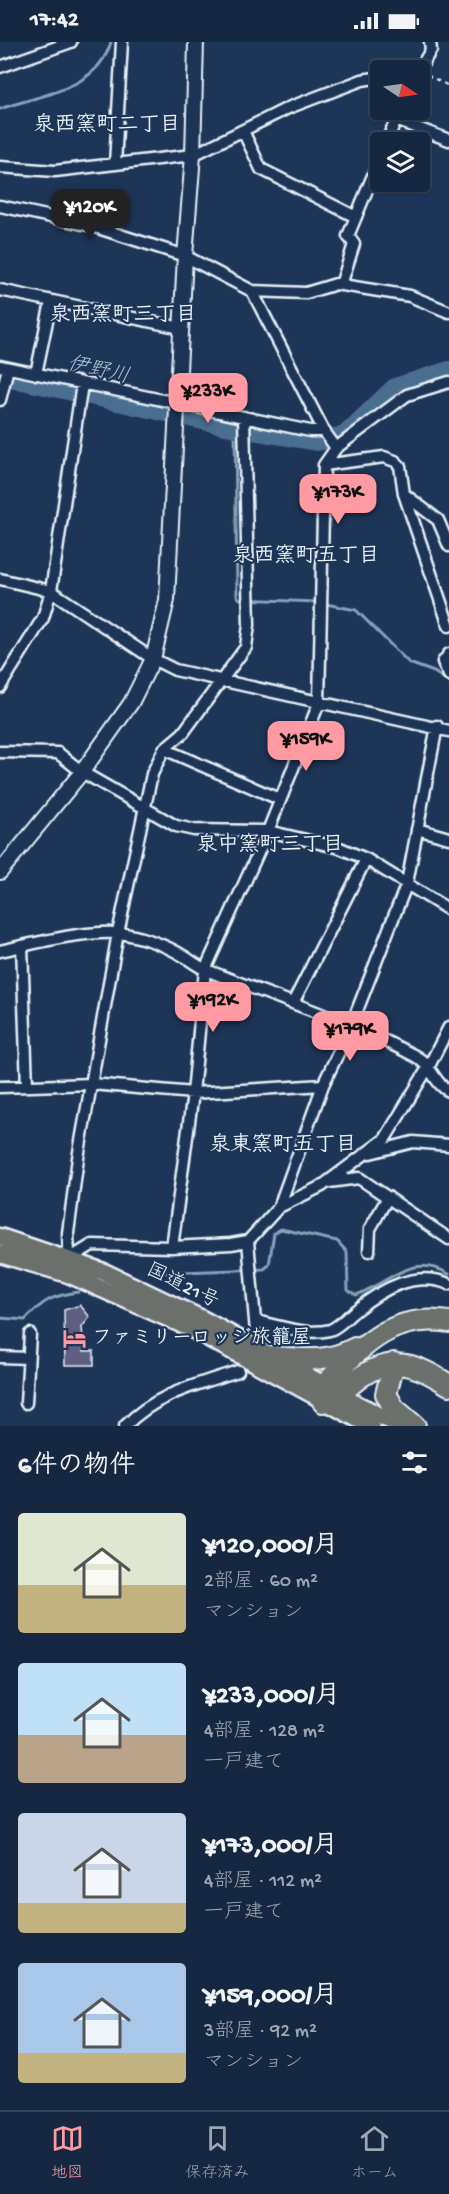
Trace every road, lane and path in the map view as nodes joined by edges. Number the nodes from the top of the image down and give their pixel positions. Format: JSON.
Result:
{"nodes":[{"id":1,"x":71,"y":42,"type":"edge"},
{"id":2,"x":122,"y":42,"type":"edge"},
{"id":3,"x":196,"y":42,"type":"edge"},
{"id":4,"x":430,"y":42,"type":"edge"},
{"id":5,"x":425,"y":60,"type":"edge"},
{"id":6,"x":0,"y":67,"type":"edge"},
{"id":7,"x":430,"y":76,"type":"edge"},
{"id":8,"x":370,"y":79,"type":"edge"},
{"id":9,"x":449,"y":86,"type":"edge"},
{"id":10,"x":396,"y":120,"type":"joint"},
{"id":11,"x":243,"y":131,"type":"junction"},
{"id":12,"x":391,"y":132,"type":"edge"},
{"id":13,"x":449,"y":140,"type":"edge"},
{"id":14,"x":193,"y":155,"type":"junction"},
{"id":15,"x":115,"y":164,"type":"junction"},
{"id":16,"x":0,"y":167,"type":"edge"},
{"id":17,"x":370,"y":183,"type":"edge"},
{"id":18,"x":0,"y":206,"type":"edge"},
{"id":19,"x":356,"y":217,"type":"junction"},
{"id":20,"x":185,"y":256,"type":"junction"},
{"id":21,"x":341,"y":285,"type":"junction"},
{"id":22,"x":0,"y":290,"type":"edge"},
{"id":23,"x":252,"y":291,"type":"junction"},
{"id":24,"x":51,"y":302,"type":"junction"},
{"id":25,"x":449,"y":312,"type":"edge"},
{"id":26,"x":181,"y":328,"type":"junction"},
{"id":27,"x":4,"y":367,"type":"edge"},
{"id":28,"x":36,"y":374,"type":"junction"},
{"id":29,"x":449,"y":382,"type":"edge"},
{"id":30,"x":82,"y":384,"type":"junction"},
{"id":31,"x":0,"y":400,"type":"edge"},
{"id":32,"x":178,"y":403,"type":"junction"},
{"id":33,"x":244,"y":417,"type":"junction"},
{"id":34,"x":324,"y":431,"type":"junction"},
{"id":35,"x":336,"y":448,"type":"junction"},
{"id":36,"x":324,"y":465,"type":"junction"},
{"id":37,"x":404,"y":494,"type":"junction"},
{"id":38,"x":449,"y":546,"type":"edge"},
{"id":39,"x":0,"y":579,"type":"edge"},
{"id":40,"x":51,"y":591,"type":"junction"},
{"id":41,"x":449,"y":626,"type":"edge"},
{"id":42,"x":449,"y":654,"type":"edge"},
{"id":43,"x":153,"y":659,"type":"junction"},
{"id":44,"x":449,"y":675,"type":"edge"},
{"id":45,"x":221,"y":682,"type":"junction"},
{"id":46,"x":0,"y":687,"type":"edge"},
{"id":47,"x":320,"y":703,"type":"junction"},
{"id":48,"x":436,"y":726,"type":"junction"},
{"id":49,"x":449,"y":731,"type":"edge"},
{"id":50,"x":164,"y":749,"type":"junction"},
{"id":51,"x":0,"y":752,"type":"edge"},
{"id":52,"x":82,"y":772,"type":"junction"},
{"id":53,"x":279,"y":799,"type":"junction"},
{"id":54,"x":144,"y":809,"type":"junction"},
{"id":55,"x":417,"y":829,"type":"junction"},
{"id":56,"x":268,"y":831,"type":"junction"},
{"id":57,"x":449,"y":838,"type":"edge"},
{"id":58,"x":366,"y":859,"type":"junction"},
{"id":59,"x":0,"y":869,"type":"edge"},
{"id":60,"x":407,"y":883,"type":"junction"},
{"id":61,"x":449,"y":910,"type":"edge"},
{"id":62,"x":118,"y":933,"type":"junction"},
{"id":63,"x":22,"y":946,"type":"junction"},
{"id":64,"x":0,"y":951,"type":"edge"},
{"id":65,"x":205,"y":970,"type":"junction"},
{"id":66,"x":293,"y":1003,"type":"junction"},
{"id":67,"x":351,"y":1026,"type":"junction"},
{"id":68,"x":449,"y":1027,"type":"edge"},
{"id":69,"x":449,"y":1053,"type":"edge"},
{"id":70,"x":432,"y":1061,"type":"junction"},
{"id":71,"x":92,"y":1084,"type":"junction"},
{"id":72,"x":27,"y":1086,"type":"junction"},
{"id":73,"x":323,"y":1086,"type":"junction"},
{"id":74,"x":0,"y":1087,"type":"edge"},
{"id":75,"x":449,"y":1091,"type":"edge"},
{"id":76,"x":193,"y":1093,"type":"junction"},
{"id":77,"x":449,"y":1145,"type":"edge"},
{"id":78,"x":368,"y":1153,"type":"junction"},
{"id":79,"x":326,"y":1183,"type":"junction"},
{"id":80,"x":388,"y":1197,"type":"junction"},
{"id":81,"x":279,"y":1207,"type":"junction"},
{"id":82,"x":0,"y":1237,"type":"edge"},
{"id":83,"x":449,"y":1239,"type":"edge"},
{"id":84,"x":248,"y":1240,"type":"junction"},
{"id":85,"x":172,"y":1247,"type":"junction"},
{"id":86,"x":369,"y":1251,"type":"dead end"},
{"id":87,"x":0,"y":1254,"type":"edge"},
{"id":88,"x":69,"y":1259,"type":"junction"},
{"id":89,"x":449,"y":1284,"type":"edge"},
{"id":90,"x":449,"y":1322,"type":"edge"},
{"id":91,"x":30,"y":1334,"type":"dead end"},
{"id":92,"x":371,"y":1339,"type":"junction"},
{"id":93,"x":267,"y":1356,"type":"junction"},
{"id":94,"x":0,"y":1357,"type":"edge"},
{"id":95,"x":28,"y":1358,"type":"junction"},
{"id":96,"x":394,"y":1363,"type":"junction"},
{"id":97,"x":238,"y":1371,"type":"dead end"},
{"id":98,"x":449,"y":1385,"type":"edge"},
{"id":99,"x":329,"y":1394,"type":"junction"},
{"id":100,"x":26,"y":1403,"type":"dead end"},
{"id":101,"x":125,"y":1426,"type":"edge"},
{"id":102,"x":372,"y":1426,"type":"edge"},
{"id":103,"x":401,"y":1426,"type":"edge"},
{"id":104,"x":415,"y":1426,"type":"edge"}],
"edges":[{"from":1,"to":6,"type":"street"},
{"from":2,"to":15,"type":"street"},
{"from":3,"to":14,"type":"street"},
{"from":4,"to":5,"type":"street"},
{"from":7,"to":9,"type":"path"},
{"from":8,"to":11,"type":"street"},
{"from":10,"to":12,"type":"street"},
{"from":10,"to":13,"type":"street"},
{"from":11,"to":14,"type":"street"},
{"from":11,"to":19,"type":"street"},
{"from":14,"to":15,"type":"street"},
{"from":14,"to":20,"type":"street"},
{"from":15,"to":16,"type":"street"},
{"from":17,"to":19,"type":"street"},
{"from":18,"to":20,"type":"street"},
{"from":19,"to":21,"type":"street"},
{"from":20,"to":23,"type":"street"},
{"from":20,"to":26,"type":"street"},
{"from":21,"to":23,"type":"street"},
{"from":21,"to":25,"type":"street"},
{"from":22,"to":24,"type":"street"},
{"from":23,"to":34,"type":"street"},
{"from":24,"to":26,"type":"street"},
{"from":24,"to":28,"type":"street"},
{"from":26,"to":32,"type":"street"},
{"from":27,"to":28,"type":"street"},
{"from":27,"to":31,"type":"street"},
{"from":28,"to":30,"type":"street"},
{"from":29,"to":35,"type":"street"},
{"from":30,"to":32,"type":"street"},
{"from":30,"to":40,"type":"street"},
{"from":32,"to":33,"type":"street"},
{"from":32,"to":43,"type":"street"},
{"from":33,"to":34,"type":"street"},
{"from":33,"to":45,"type":"street"},
{"from":34,"to":35,"type":"street"},
{"from":35,"to":36,"type":"street"},
{"from":36,"to":37,"type":"street"},
{"from":36,"to":47,"type":"street"},
{"from":37,"to":38,"type":"street"},
{"from":37,"to":41,"type":"street"},
{"from":39,"to":40,"type":"street"},
{"from":40,"to":43,"type":"street"},
{"from":40,"to":46,"type":"street"},
{"from":42,"to":44,"type":"street"},
{"from":43,"to":45,"type":"street"},
{"from":43,"to":52,"type":"street"},
{"from":45,"to":47,"type":"street"},
{"from":45,"to":50,"type":"street"},
{"from":47,"to":48,"type":"street"},
{"from":47,"to":53,"type":"street"},
{"from":48,"to":49,"type":"street"},
{"from":48,"to":55,"type":"street"},
{"from":50,"to":53,"type":"street"},
{"from":50,"to":54,"type":"street"},
{"from":51,"to":52,"type":"street"},
{"from":52,"to":54,"type":"street"},
{"from":52,"to":59,"type":"street"},
{"from":53,"to":56,"type":"street"},
{"from":54,"to":56,"type":"street"},
{"from":54,"to":62,"type":"street"},
{"from":55,"to":57,"type":"street"},
{"from":55,"to":60,"type":"street"},
{"from":56,"to":58,"type":"street"},
{"from":56,"to":65,"type":"street"},
{"from":58,"to":60,"type":"street"},
{"from":58,"to":66,"type":"street"},
{"from":60,"to":61,"type":"street"},
{"from":60,"to":67,"type":"street"},
{"from":62,"to":63,"type":"street"},
{"from":62,"to":65,"type":"street"},
{"from":62,"to":71,"type":"street"},
{"from":63,"to":64,"type":"street"},
{"from":63,"to":72,"type":"street"},
{"from":65,"to":66,"type":"street"},
{"from":65,"to":76,"type":"street"},
{"from":66,"to":67,"type":"street"},
{"from":67,"to":70,"type":"street"},
{"from":67,"to":73,"type":"street"},
{"from":68,"to":70,"type":"street"},
{"from":69,"to":70,"type":"street"},
{"from":70,"to":75,"type":"street"},
{"from":70,"to":78,"type":"street"},
{"from":71,"to":72,"type":"street"},
{"from":71,"to":76,"type":"street"},
{"from":71,"to":88,"type":"street"},
{"from":72,"to":74,"type":"street"},
{"from":73,"to":76,"type":"street"},
{"from":73,"to":81,"type":"street"},
{"from":76,"to":85,"type":"street"},
{"from":77,"to":78,"type":"street"},
{"from":78,"to":79,"type":"street"},
{"from":79,"to":80,"type":"street"},
{"from":79,"to":81,"type":"street"},
{"from":80,"to":83,"type":"street"},
{"from":80,"to":86,"type":"street"},
{"from":81,"to":84,"type":"street"},
{"from":82,"to":88,"type":"highway","name":"国道21号"},
{"from":84,"to":85,"type":"street"},
{"from":84,"to":89,"type":"street"},
{"from":85,"to":88,"type":"street"},
{"from":87,"to":99,"type":"highway","name":"国道21号"},
{"from":88,"to":93,"type":"highway","name":"国道21号"},
{"from":90,"to":92,"type":"highway"},
{"from":91,"to":95,"type":"street"},
{"from":92,"to":93,"type":"highway"},
{"from":92,"to":99,"type":"highway"},
{"from":93,"to":99,"type":"highway","name":"国道21号"},
{"from":94,"to":95,"type":"street"},
{"from":95,"to":100,"type":"street"},
{"from":96,"to":98,"type":"highway"},
{"from":96,"to":99,"type":"highway"},
{"from":96,"to":104,"type":"highway"},
{"from":97,"to":101,"type":"street"},
{"from":99,"to":102,"type":"highway","name":"国道21号"},
{"from":99,"to":103,"type":"highway","name":"国道21号"}]}
